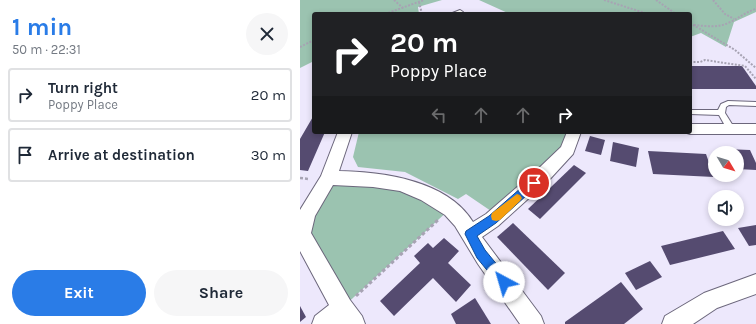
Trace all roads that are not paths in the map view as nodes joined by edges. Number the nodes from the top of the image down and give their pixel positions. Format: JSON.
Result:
{"nodes":[{"id":1,"x":756,"y":104,"type":"edge"},
{"id":2,"x":692,"y":112,"type":"edge"},
{"id":3,"x":721,"y":113,"type":"junction"},
{"id":4,"x":692,"y":129,"type":"edge"},
{"id":5,"x":731,"y":129,"type":"junction"},
{"id":6,"x":756,"y":129,"type":"edge"},
{"id":7,"x":344,"y":134,"type":"edge"},
{"id":8,"x":573,"y":134,"type":"edge"},
{"id":9,"x":328,"y":178,"type":"junction"},
{"id":10,"x":470,"y":234,"type":"junction"},
{"id":11,"x":756,"y":284,"type":"edge"},
{"id":12,"x":348,"y":316,"type":"edge"},
{"id":13,"x":323,"y":324,"type":"edge"},
{"id":14,"x":533,"y":324,"type":"edge"},
{"id":15,"x":673,"y":324,"type":"edge"}],
"edges":[{"from":1,"to":3,"type":"lane"},
{"from":2,"to":3,"type":"lane"},
{"from":3,"to":5,"type":"lane"},
{"from":4,"to":5,"type":"street"},
{"from":5,"to":6,"type":"street"},
{"from":7,"to":9,"type":"street"},
{"from":8,"to":10,"type":"street"},
{"from":9,"to":10,"type":"street"},
{"from":9,"to":12,"type":"street"},
{"from":10,"to":14,"type":"street"},
{"from":11,"to":15,"type":"street"},
{"from":12,"to":13,"type":"street"}]}
